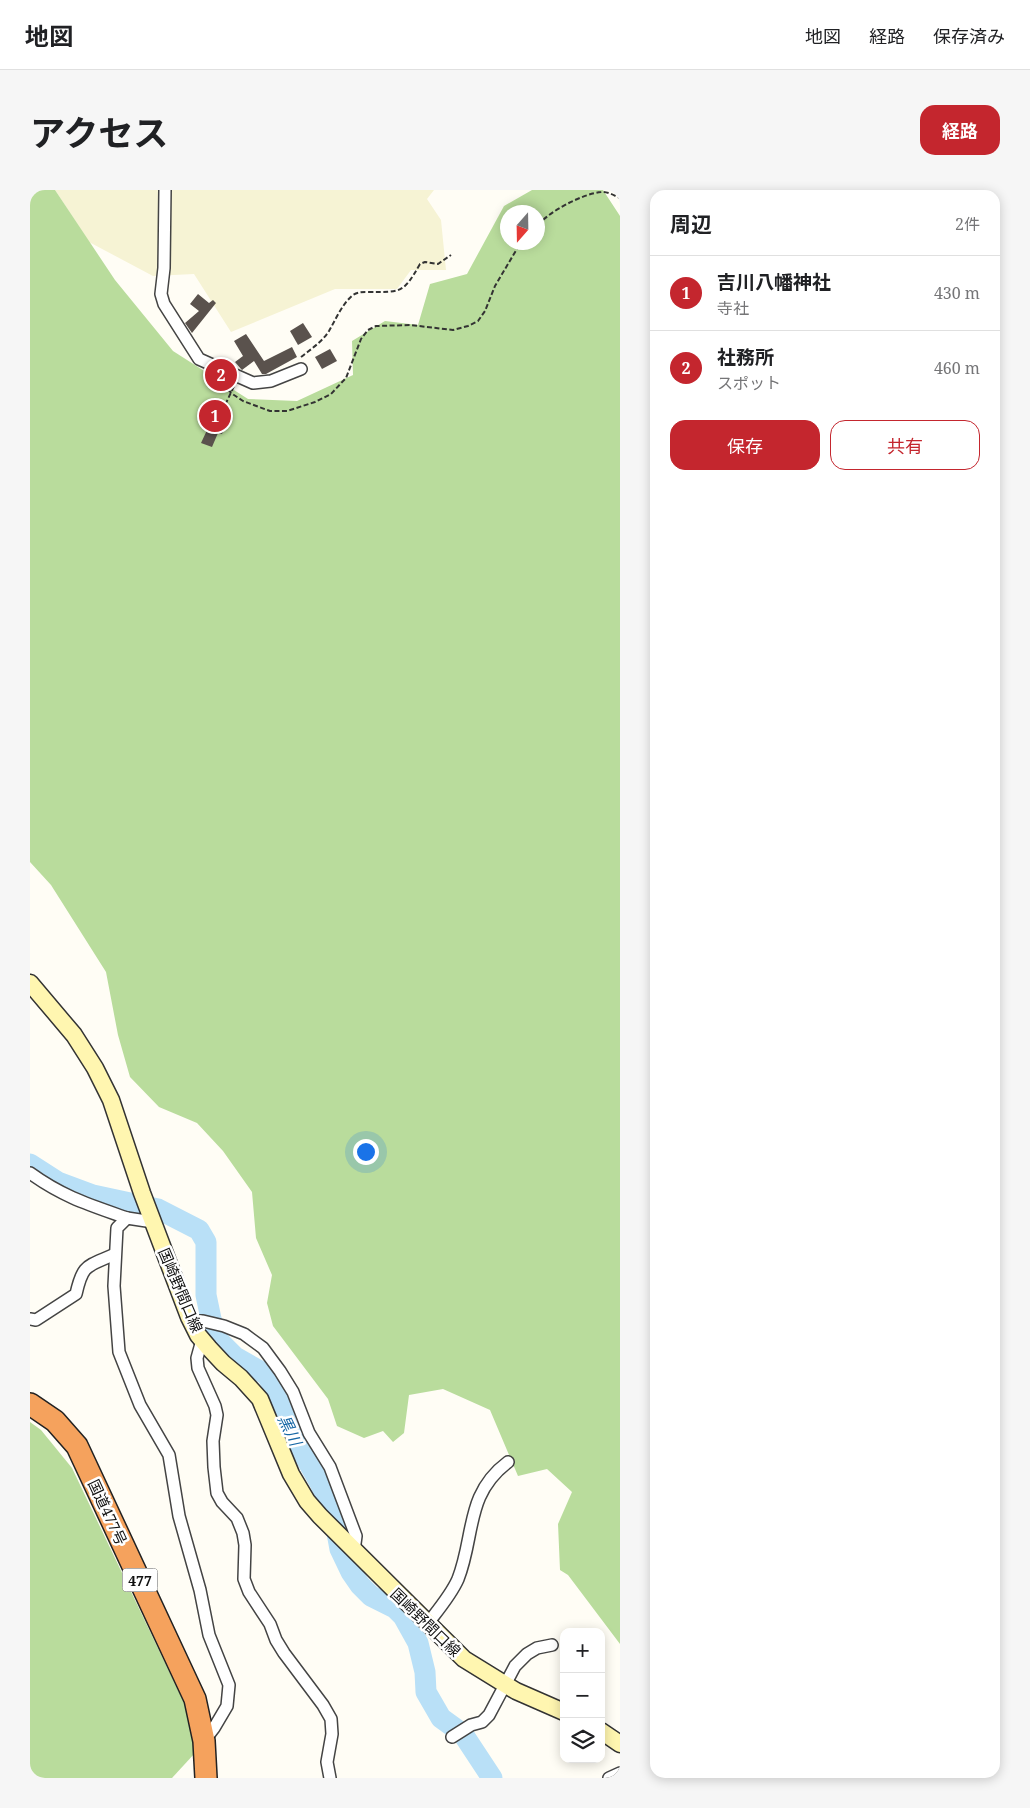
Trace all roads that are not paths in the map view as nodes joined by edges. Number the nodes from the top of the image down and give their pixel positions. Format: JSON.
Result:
{"nodes":[{"id":1,"x":165,"y":190,"type":"edge"},
{"id":2,"x":301,"y":368,"type":"dead end"},
{"id":3,"x":30,"y":982,"type":"edge"},
{"id":4,"x":30,"y":1173,"type":"edge"},
{"id":5,"x":127,"y":1218,"type":"junction"},
{"id":6,"x":152,"y":1218,"type":"junction"},
{"id":7,"x":115,"y":1254,"type":"junction"},
{"id":8,"x":30,"y":1319,"type":"edge"},
{"id":9,"x":197,"y":1321,"type":"junction"},
{"id":10,"x":202,"y":1340,"type":"junction"},
{"id":11,"x":30,"y":1404,"type":"edge"},
{"id":12,"x":508,"y":1462,"type":"dead end"},
{"id":13,"x":354,"y":1550,"type":"junction"},
{"id":14,"x":428,"y":1623,"type":"junction"},
{"id":15,"x":552,"y":1645,"type":"dead end"},
{"id":16,"x":505,"y":1685,"type":"junction"},
{"id":17,"x":560,"y":1710,"type":"edge"},
{"id":18,"x":605,"y":1734,"type":"edge"},
{"id":19,"x":452,"y":1737,"type":"dead end"},
{"id":20,"x":620,"y":1744,"type":"edge"},
{"id":21,"x":205,"y":1759,"type":"edge"},
{"id":22,"x":620,"y":1773,"type":"edge"},
{"id":23,"x":217,"y":1778,"type":"edge"},
{"id":24,"x":330,"y":1778,"type":"edge"},
{"id":25,"x":609,"y":1778,"type":"edge"}],
"edges":[{"from":1,"to":2,"type":"street"},
{"from":3,"to":6,"type":"main road","name":"国崎野間口線"},
{"from":4,"to":5,"type":"street"},
{"from":5,"to":6,"type":"street"},
{"from":5,"to":7,"type":"street"},
{"from":6,"to":9,"type":"main road","name":"国崎野間口線"},
{"from":7,"to":8,"type":"street"},
{"from":7,"to":21,"type":"street"},
{"from":9,"to":10,"type":"main road","name":"国崎野間口線"},
{"from":9,"to":13,"type":"street"},
{"from":10,"to":13,"type":"main road","name":"国崎野間口線"},
{"from":10,"to":24,"type":"street"},
{"from":11,"to":21,"type":"highway","name":"国道477号","number":"477"},
{"from":12,"to":14,"type":"street"},
{"from":13,"to":14,"type":"main road","name":"国崎野間口線"},
{"from":14,"to":16,"type":"main road","name":"国崎野間口線"},
{"from":15,"to":16,"type":"street"},
{"from":16,"to":17,"type":"main road","name":"国崎野間口線"},
{"from":16,"to":19,"type":"street"},
{"from":18,"to":20,"type":"main road"},
{"from":21,"to":23,"type":"street"},
{"from":22,"to":25,"type":"street"}]}
